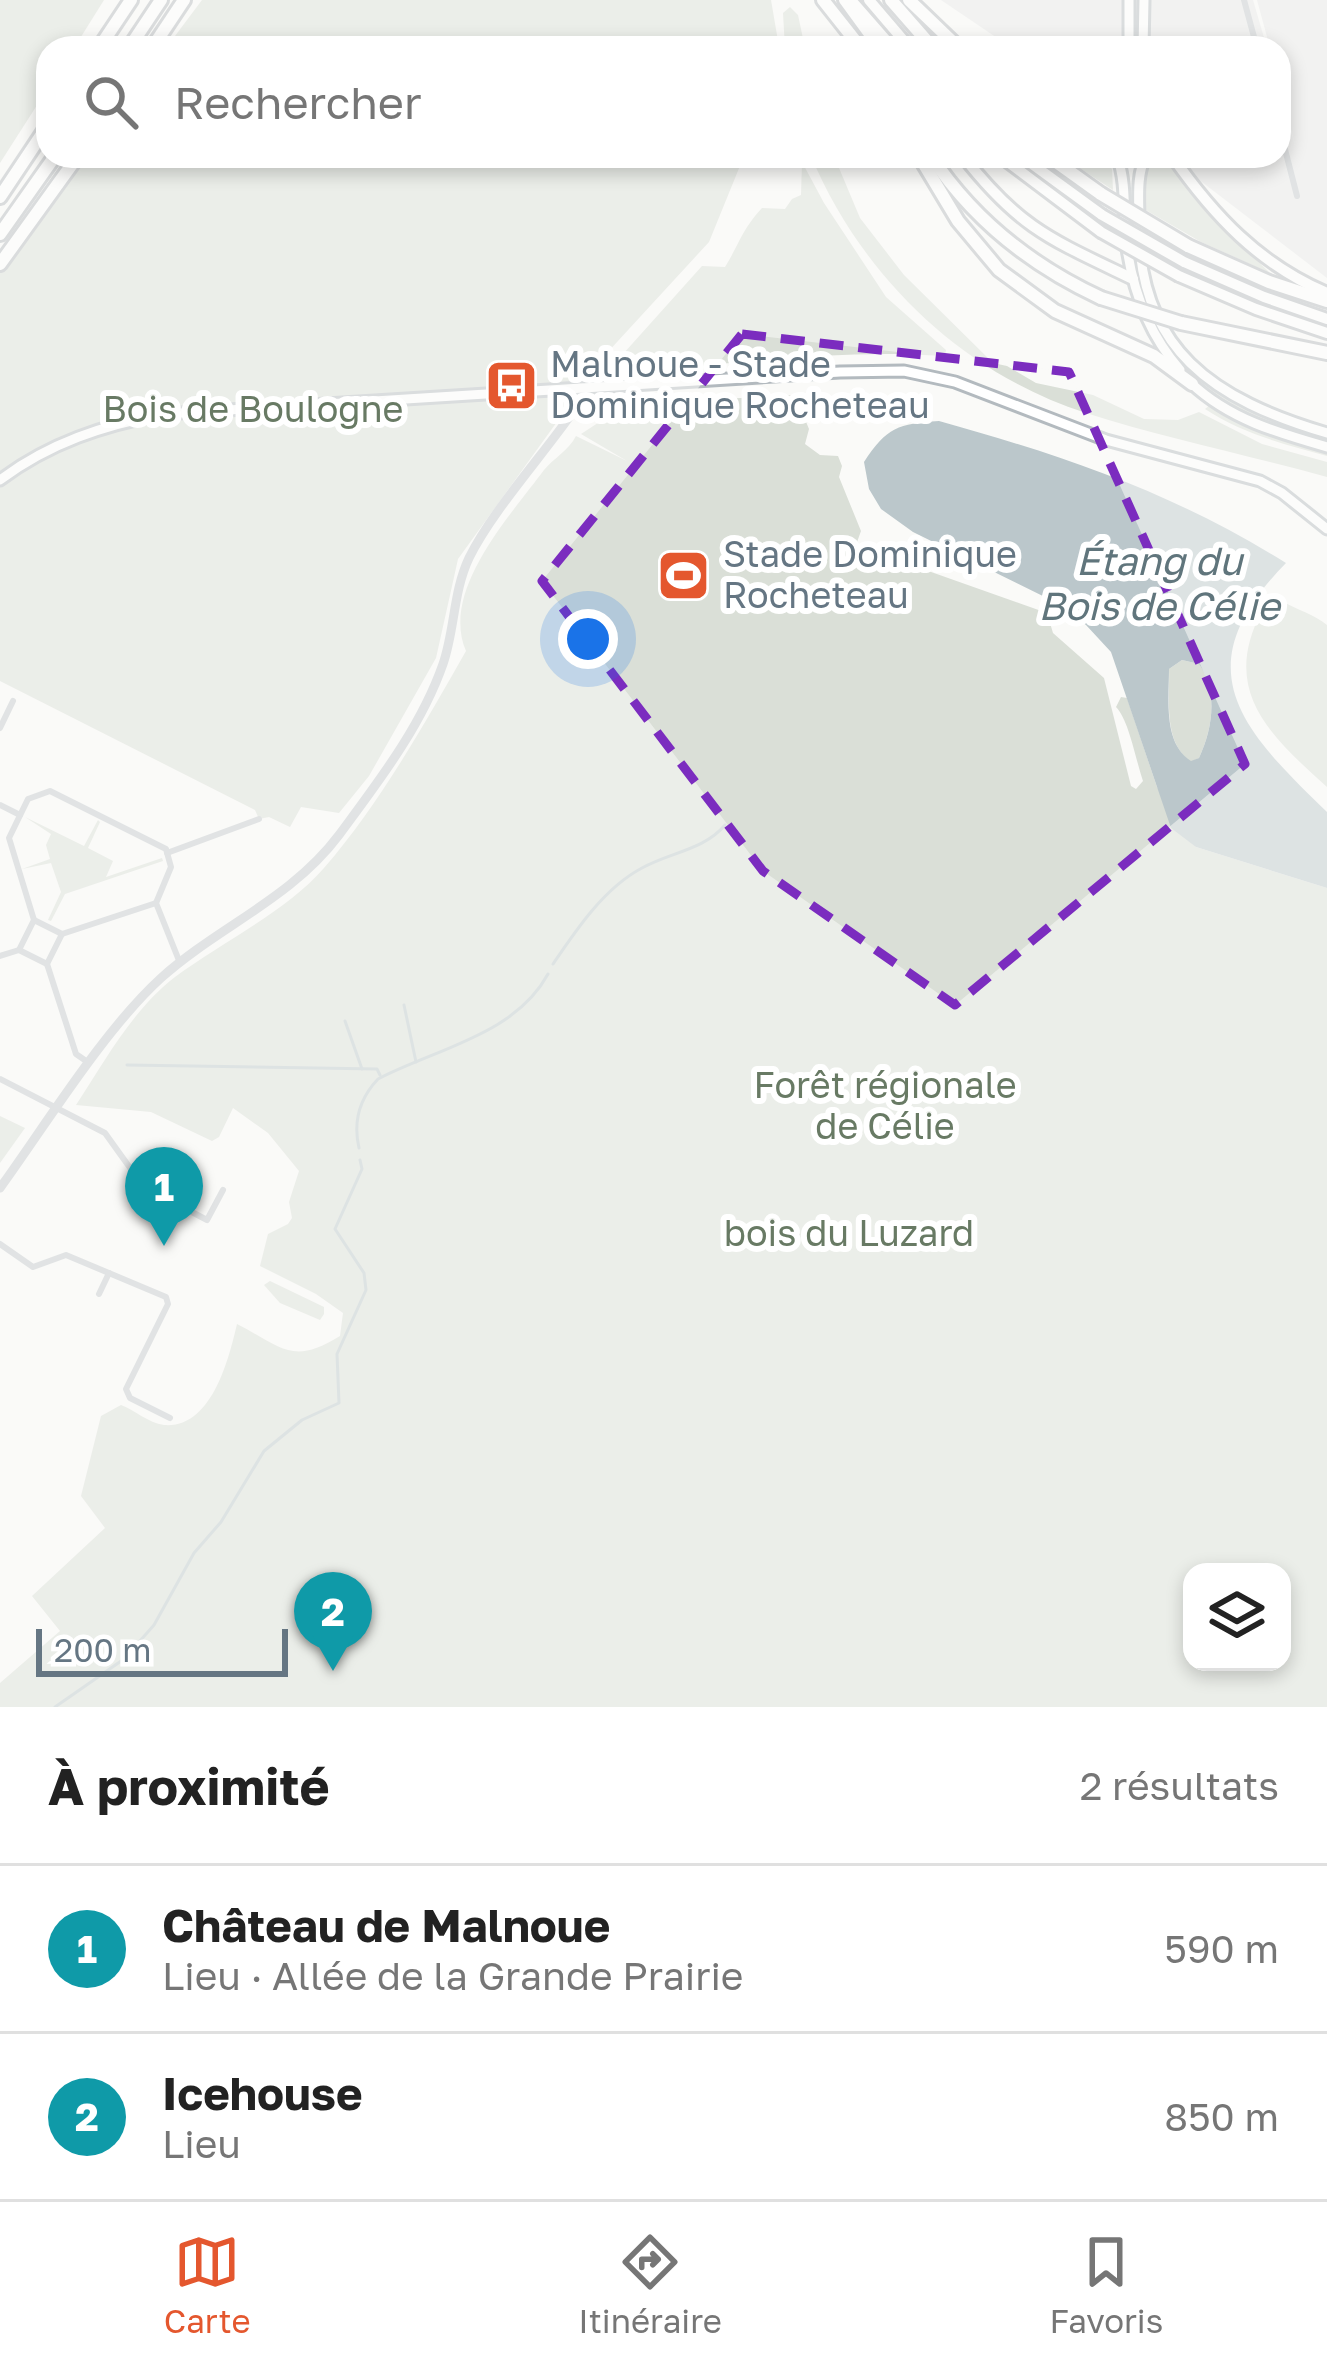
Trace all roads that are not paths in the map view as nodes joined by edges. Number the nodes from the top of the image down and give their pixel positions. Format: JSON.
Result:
{"nodes":[{"id":1,"x":131,"y":0,"type":"edge"},
{"id":2,"x":161,"y":0,"type":"edge"},
{"id":3,"x":184,"y":0,"type":"edge"},
{"id":4,"x":823,"y":0,"type":"edge"},
{"id":5,"x":848,"y":0,"type":"edge"},
{"id":6,"x":869,"y":0,"type":"edge"},
{"id":7,"x":891,"y":0,"type":"edge"},
{"id":8,"x":909,"y":0,"type":"edge"},
{"id":9,"x":1129,"y":0,"type":"edge"},
{"id":10,"x":1144,"y":0,"type":"edge"},
{"id":11,"x":1244,"y":0,"type":"edge"},
{"id":12,"x":107,"y":36,"type":"edge"},
{"id":13,"x":137,"y":36,"type":"edge"},
{"id":14,"x":160,"y":36,"type":"edge"},
{"id":15,"x":852,"y":36,"type":"edge"},
{"id":16,"x":871,"y":36,"type":"edge"},
{"id":17,"x":882,"y":36,"type":"edge"},
{"id":18,"x":900,"y":36,"type":"edge"},
{"id":19,"x":922,"y":36,"type":"edge"},
{"id":20,"x":946,"y":36,"type":"edge"},
{"id":21,"x":1129,"y":36,"type":"edge"},
{"id":22,"x":1144,"y":36,"type":"edge"},
{"id":23,"x":1254,"y":36,"type":"edge"},
{"id":24,"x":36,"y":143,"type":"edge"},
{"id":25,"x":46,"y":168,"type":"edge"},
{"id":26,"x":69,"y":168,"type":"edge"},
{"id":27,"x":926,"y":168,"type":"edge"},
{"id":28,"x":941,"y":168,"type":"edge"},
{"id":29,"x":972,"y":168,"type":"edge"},
{"id":30,"x":1016,"y":168,"type":"edge"},
{"id":31,"x":1037,"y":168,"type":"edge"},
{"id":32,"x":1065,"y":168,"type":"edge"},
{"id":33,"x":1121,"y":168,"type":"edge"},
{"id":34,"x":1141,"y":168,"type":"edge"},
{"id":35,"x":1180,"y":168,"type":"edge"},
{"id":36,"x":1290,"y":168,"type":"edge"},
{"id":37,"x":1297,"y":196,"type":"dead end"},
{"id":38,"x":0,"y":197,"type":"edge"},
{"id":39,"x":0,"y":233,"type":"edge"},
{"id":40,"x":0,"y":264,"type":"edge"},
{"id":41,"x":1133,"y":279,"type":"junction"},
{"id":42,"x":1327,"y":297,"type":"edge"},
{"id":43,"x":1327,"y":319,"type":"edge"},
{"id":44,"x":1327,"y":333,"type":"edge"},
{"id":45,"x":1327,"y":353,"type":"edge"},
{"id":46,"x":1192,"y":384,"type":"junction"},
{"id":47,"x":580,"y":387,"type":"junction"},
{"id":48,"x":1327,"y":433,"type":"edge"},
{"id":49,"x":1327,"y":447,"type":"edge"},
{"id":50,"x":0,"y":480,"type":"edge"},
{"id":51,"x":1327,"y":525,"type":"edge"},
{"id":52,"x":14,"y":701,"type":"dead end"},
{"id":53,"x":0,"y":728,"type":"edge"},
{"id":54,"x":0,"y":805,"type":"edge"},
{"id":55,"x":20,"y":815,"type":"junction"},
{"id":56,"x":259,"y":819,"type":"dead end"},
{"id":57,"x":167,"y":853,"type":"junction"},
{"id":58,"x":156,"y":902,"type":"junction"},
{"id":59,"x":34,"y":920,"type":"junction"},
{"id":60,"x":62,"y":934,"type":"junction"},
{"id":61,"x":20,"y":950,"type":"junction"},
{"id":62,"x":0,"y":956,"type":"edge"},
{"id":63,"x":180,"y":963,"type":"junction"},
{"id":64,"x":47,"y":964,"type":"junction"},
{"id":65,"x":90,"y":1064,"type":"junction"},
{"id":66,"x":0,"y":1079,"type":"edge"},
{"id":67,"x":58,"y":1108,"type":"junction"},
{"id":68,"x":0,"y":1188,"type":"edge"},
{"id":69,"x":223,"y":1190,"type":"dead end"},
{"id":70,"x":0,"y":1244,"type":"edge"},
{"id":71,"x":110,"y":1274,"type":"junction"},
{"id":72,"x":99,"y":1294,"type":"dead end"},
{"id":73,"x":170,"y":1418,"type":"dead end"}],
"edges":[{"from":1,"to":12,"type":"highway"},
{"from":2,"to":13,"type":"highway"},
{"from":3,"to":14,"type":"highway"},
{"from":4,"to":15,"type":"highway"},
{"from":5,"to":16,"type":"highway"},
{"from":5,"to":17,"type":"highway"},
{"from":6,"to":18,"type":"highway"},
{"from":7,"to":19,"type":"highway"},
{"from":8,"to":20,"type":"highway"},
{"from":9,"to":21,"type":"main road"},
{"from":10,"to":22,"type":"main road"},
{"from":11,"to":23,"type":"street"},
{"from":24,"to":38,"type":"highway"},
{"from":25,"to":39,"type":"highway"},
{"from":26,"to":40,"type":"highway"},
{"from":27,"to":46,"type":"highway"},
{"from":28,"to":45,"type":"highway","bridge":true},
{"from":29,"to":41,"type":"highway"},
{"from":30,"to":44,"type":"highway","bridge":true},
{"from":31,"to":43,"type":"highway","bridge":true},
{"from":32,"to":42,"type":"highway","bridge":true},
{"from":33,"to":41,"type":"main road"},
{"from":34,"to":48,"type":"main road"},
{"from":35,"to":42,"type":"highway"},
{"from":36,"to":37,"type":"street"},
{"from":41,"to":46,"type":"main road"},
{"from":46,"to":49,"type":"main road"},
{"from":47,"to":50,"type":"main road"},
{"from":47,"to":51,"type":"main road"},
{"from":47,"to":63,"type":"street"},
{"from":52,"to":53,"type":"street"},
{"from":54,"to":55,"type":"street"},
{"from":55,"to":57,"type":"street"},
{"from":55,"to":59,"type":"street"},
{"from":56,"to":57,"type":"street"},
{"from":57,"to":58,"type":"street"},
{"from":58,"to":60,"type":"street"},
{"from":58,"to":63,"type":"street"},
{"from":59,"to":60,"type":"street"},
{"from":59,"to":61,"type":"street"},
{"from":60,"to":64,"type":"street"},
{"from":61,"to":62,"type":"street"},
{"from":61,"to":64,"type":"street"},
{"from":63,"to":65,"type":"street"},
{"from":64,"to":65,"type":"street"},
{"from":65,"to":67,"type":"street"},
{"from":66,"to":67,"type":"street"},
{"from":67,"to":68,"type":"street"},
{"from":67,"to":69,"type":"street"},
{"from":70,"to":71,"type":"street"},
{"from":71,"to":72,"type":"street"},
{"from":71,"to":73,"type":"street"}]}
